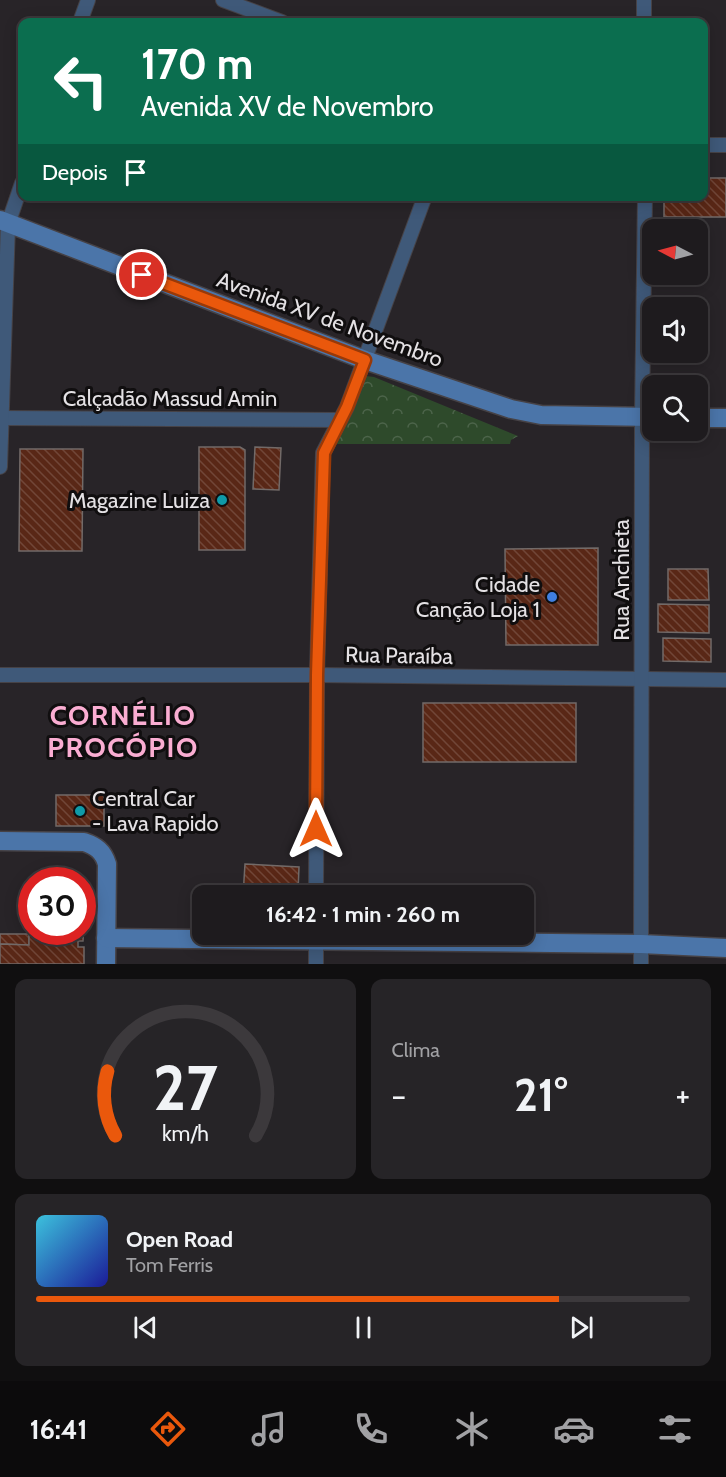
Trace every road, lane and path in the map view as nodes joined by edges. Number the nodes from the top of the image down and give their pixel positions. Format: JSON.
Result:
{"nodes":[{"id":1,"x":88,"y":0,"type":"edge"},
{"id":2,"x":223,"y":0,"type":"edge"},
{"id":3,"x":644,"y":0,"type":"edge"},
{"id":4,"x":81,"y":18,"type":"edge"},
{"id":5,"x":271,"y":18,"type":"edge"},
{"id":6,"x":644,"y":18,"type":"edge"},
{"id":7,"x":708,"y":145,"type":"edge"},
{"id":8,"x":726,"y":145,"type":"edge"},
{"id":9,"x":18,"y":192,"type":"edge"},
{"id":10,"x":423,"y":201,"type":"edge"},
{"id":11,"x":645,"y":201,"type":"edge"},
{"id":12,"x":4,"y":222,"type":"edge"},
{"id":13,"x":365,"y":360,"type":"junction"},
{"id":14,"x":647,"y":375,"type":"edge"},
{"id":15,"x":642,"y":417,"type":"edge"},
{"id":16,"x":0,"y":418,"type":"edge"},
{"id":17,"x":708,"y":418,"type":"edge"},
{"id":18,"x":726,"y":418,"type":"edge"},
{"id":19,"x":340,"y":420,"type":"junction"},
{"id":20,"x":647,"y":441,"type":"edge"},
{"id":21,"x":0,"y":467,"type":"edge"},
{"id":22,"x":0,"y":675,"type":"edge"},
{"id":23,"x":317,"y":675,"type":"junction"},
{"id":24,"x":642,"y":679,"type":"junction"},
{"id":25,"x":726,"y":680,"type":"edge"},
{"id":26,"x":0,"y":841,"type":"edge"},
{"id":27,"x":316,"y":885,"type":"edge"},
{"id":28,"x":106,"y":938,"type":"junction"},
{"id":29,"x":192,"y":938,"type":"edge"},
{"id":30,"x":534,"y":942,"type":"edge"},
{"id":31,"x":641,"y":944,"type":"junction"},
{"id":32,"x":316,"y":945,"type":"edge"},
{"id":33,"x":726,"y":948,"type":"edge"},
{"id":34,"x":106,"y":964,"type":"edge"},
{"id":35,"x":316,"y":964,"type":"edge"},
{"id":36,"x":641,"y":964,"type":"edge"}],
"edges":[{"from":1,"to":4,"type":"street"},
{"from":2,"to":5,"type":"street"},
{"from":3,"to":6,"type":"street"},
{"from":7,"to":8,"type":"street"},
{"from":9,"to":12,"type":"street"},
{"from":10,"to":13,"type":"street"},
{"from":11,"to":14,"type":"street","name":"Rua Anchieta"},
{"from":12,"to":13,"type":"street","name":"Avenida XV de Novembro"},
{"from":12,"to":16,"type":"street"},
{"from":13,"to":15,"type":"street","name":"Avenida XV de Novembro"},
{"from":13,"to":19,"type":"street"},
{"from":16,"to":19,"type":"street","name":"Calçadão Massud Amin"},
{"from":16,"to":21,"type":"street"},
{"from":17,"to":18,"type":"street"},
{"from":19,"to":23,"type":"street"},
{"from":20,"to":24,"type":"street","name":"Rua Anchieta"},
{"from":22,"to":23,"type":"street","name":"Rua Paraíba"},
{"from":23,"to":24,"type":"street","name":"Rua Paraíba"},
{"from":23,"to":27,"type":"street"},
{"from":24,"to":25,"type":"street","name":"Rua Paraíba"},
{"from":24,"to":31,"type":"street","name":"Rua Anchieta"},
{"from":26,"to":28,"type":"street"},
{"from":28,"to":29,"type":"street"},
{"from":28,"to":34,"type":"street"},
{"from":30,"to":31,"type":"street"},
{"from":31,"to":33,"type":"street"},
{"from":31,"to":36,"type":"street","name":"Rua Anchieta"},
{"from":32,"to":35,"type":"street"}]}
